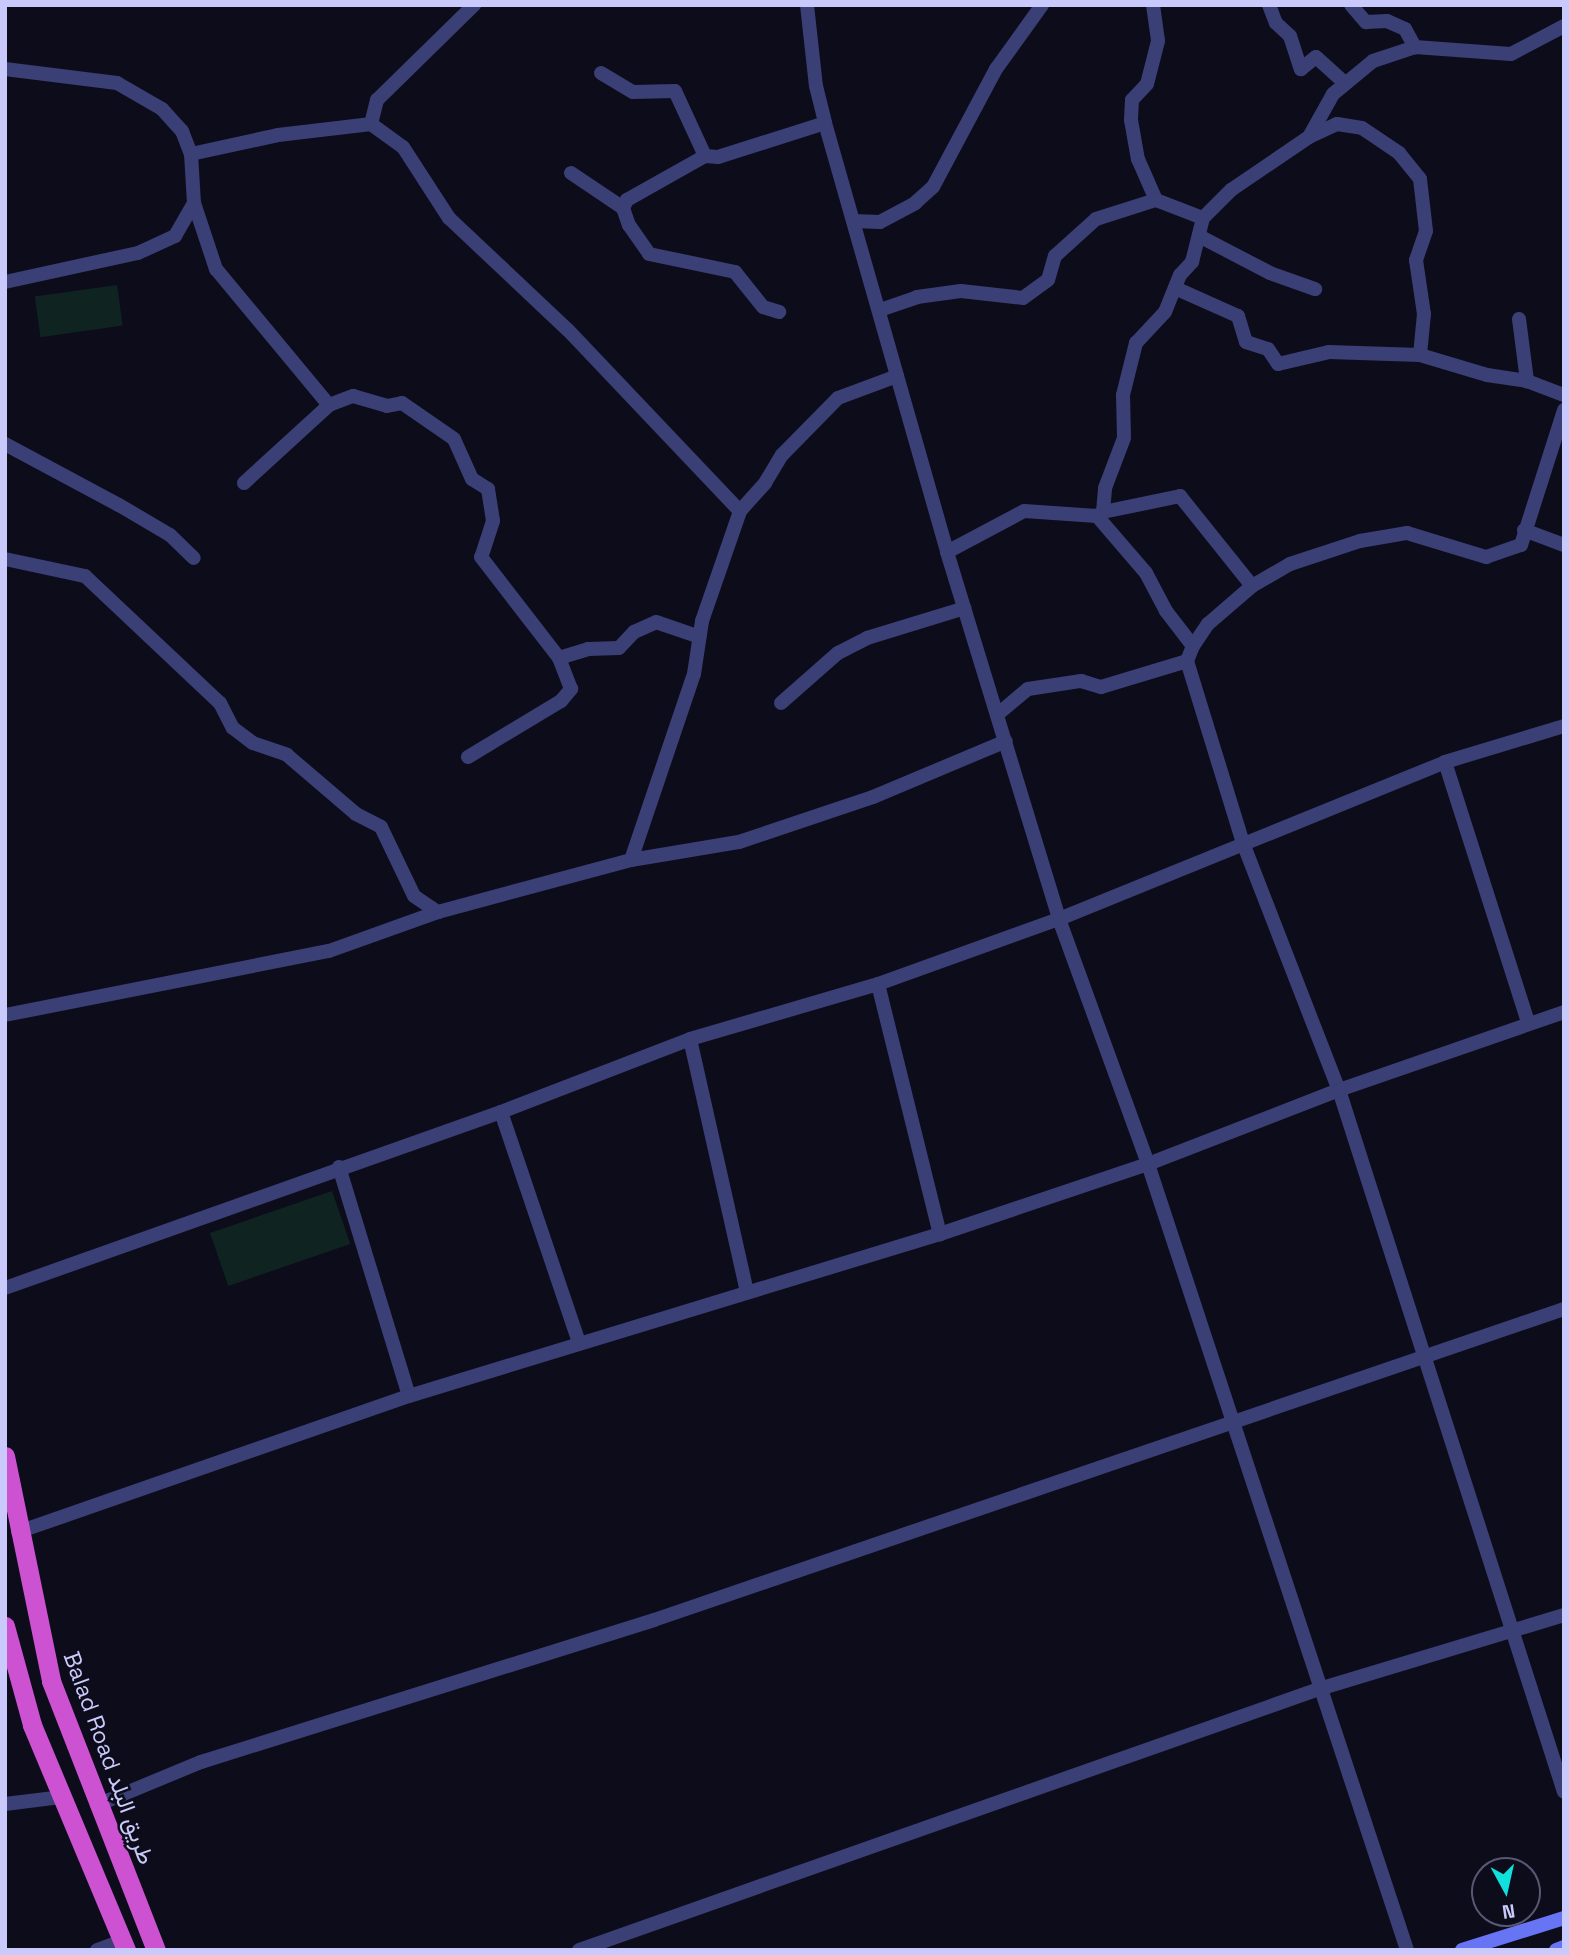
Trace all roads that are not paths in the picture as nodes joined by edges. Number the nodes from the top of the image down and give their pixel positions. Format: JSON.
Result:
{"nodes":[{"id":1,"x":807,"y":5,"type":"edge"},
{"id":2,"x":1042,"y":5,"type":"edge"},
{"id":3,"x":1153,"y":5,"type":"edge"},
{"id":4,"x":1269,"y":5,"type":"edge"},
{"id":5,"x":1351,"y":5,"type":"edge"},
{"id":6,"x":467,"y":7,"type":"edge"},
{"id":7,"x":1564,"y":26,"type":"edge"},
{"id":8,"x":1415,"y":47,"type":"junction"},
{"id":9,"x":5,"y":69,"type":"edge"},
{"id":10,"x":601,"y":73,"type":"dead end"},
{"id":11,"x":1344,"y":82,"type":"junction"},
{"id":12,"x":825,"y":123,"type":"junction"},
{"id":13,"x":371,"y":124,"type":"junction"},
{"id":14,"x":1309,"y":137,"type":"junction"},
{"id":15,"x":191,"y":154,"type":"junction"},
{"id":16,"x":705,"y":156,"type":"junction"},
{"id":17,"x":571,"y":173,"type":"dead end"},
{"id":18,"x":1156,"y":200,"type":"junction"},
{"id":19,"x":194,"y":203,"type":"junction"},
{"id":20,"x":623,"y":208,"type":"junction"},
{"id":21,"x":1203,"y":218,"type":"junction"},
{"id":22,"x":853,"y":221,"type":"junction"},
{"id":23,"x":1199,"y":236,"type":"junction"},
{"id":24,"x":5,"y":282,"type":"edge"},
{"id":25,"x":1175,"y":288,"type":"junction"},
{"id":26,"x":1315,"y":289,"type":"dead end"},
{"id":27,"x":880,"y":310,"type":"junction"},
{"id":28,"x":779,"y":312,"type":"dead end"},
{"id":29,"x":1519,"y":319,"type":"dead end"},
{"id":30,"x":1420,"y":355,"type":"junction"},
{"id":31,"x":897,"y":376,"type":"junction"},
{"id":32,"x":1527,"y":381,"type":"junction"},
{"id":33,"x":1564,"y":395,"type":"edge"},
{"id":34,"x":329,"y":405,"type":"junction"},
{"id":35,"x":1564,"y":410,"type":"edge"},
{"id":36,"x":5,"y":444,"type":"edge"},
{"id":37,"x":244,"y":483,"type":"dead end"},
{"id":38,"x":740,"y":510,"type":"junction"},
{"id":39,"x":1100,"y":514,"type":"junction"},
{"id":40,"x":1524,"y":530,"type":"junction"},
{"id":41,"x":1564,"y":545,"type":"edge"},
{"id":42,"x":947,"y":552,"type":"junction"},
{"id":43,"x":194,"y":558,"type":"dead end"},
{"id":44,"x":5,"y":559,"type":"edge"},
{"id":45,"x":1252,"y":586,"type":"junction"},
{"id":46,"x":965,"y":608,"type":"junction"},
{"id":47,"x":700,"y":637,"type":"junction"},
{"id":48,"x":1193,"y":646,"type":"junction"},
{"id":49,"x":559,"y":659,"type":"junction"},
{"id":50,"x":1186,"y":661,"type":"junction"},
{"id":51,"x":781,"y":703,"type":"dead end"},
{"id":52,"x":998,"y":714,"type":"junction"},
{"id":53,"x":1564,"y":726,"type":"edge"},
{"id":54,"x":1006,"y":741,"type":"junction"},
{"id":55,"x":468,"y":757,"type":"dead end"},
{"id":56,"x":1445,"y":762,"type":"junction"},
{"id":57,"x":1243,"y":843,"type":"junction"},
{"id":58,"x":631,"y":860,"type":"junction"},
{"id":59,"x":438,"y":912,"type":"junction"},
{"id":60,"x":1059,"y":919,"type":"junction"},
{"id":61,"x":878,"y":984,"type":"junction"},
{"id":62,"x":1564,"y":1012,"type":"edge"},
{"id":63,"x":5,"y":1015,"type":"edge"},
{"id":64,"x":1528,"y":1022,"type":"junction"},
{"id":65,"x":690,"y":1039,"type":"junction"},
{"id":66,"x":1339,"y":1090,"type":"junction"},
{"id":67,"x":501,"y":1111,"type":"junction"},
{"id":68,"x":1148,"y":1164,"type":"junction"},
{"id":69,"x":339,"y":1167,"type":"junction"},
{"id":70,"x":940,"y":1234,"type":"junction"},
{"id":71,"x":5,"y":1288,"type":"edge"},
{"id":72,"x":747,"y":1291,"type":"junction"},
{"id":73,"x":1564,"y":1309,"type":"edge"},
{"id":74,"x":579,"y":1342,"type":"junction"},
{"id":75,"x":1425,"y":1359,"type":"junction"},
{"id":76,"x":409,"y":1396,"type":"junction"},
{"id":77,"x":1230,"y":1421,"type":"junction"},
{"id":78,"x":5,"y":1456,"type":"edge"},
{"id":79,"x":18,"y":1532,"type":"junction"},
{"id":80,"x":1564,"y":1615,"type":"edge"},
{"id":81,"x":5,"y":1626,"type":"edge"},
{"id":82,"x":1513,"y":1631,"type":"junction"},
{"id":83,"x":1319,"y":1689,"type":"junction"},
{"id":84,"x":1564,"y":1792,"type":"edge"},
{"id":85,"x":61,"y":1797,"type":"junction"},
{"id":86,"x":5,"y":1804,"type":"edge"},
{"id":87,"x":97,"y":1805,"type":"junction"},
{"id":88,"x":1563,"y":1920,"type":"edge"},
{"id":89,"x":124,"y":1945,"type":"edge"},
{"id":90,"x":1564,"y":1947,"type":"edge"},
{"id":91,"x":97,"y":1950,"type":"edge"},
{"id":92,"x":156,"y":1950,"type":"edge"},
{"id":93,"x":579,"y":1950,"type":"edge"},
{"id":94,"x":1407,"y":1950,"type":"edge"},
{"id":95,"x":1462,"y":1950,"type":"edge"},
{"id":96,"x":1556,"y":1950,"type":"edge"}],
"edges":[{"from":1,"to":12,"type":"street"},
{"from":2,"to":22,"type":"street"},
{"from":3,"to":18,"type":"street"},
{"from":4,"to":11,"type":"street"},
{"from":5,"to":8,"type":"street"},
{"from":6,"to":13,"type":"street"},
{"from":7,"to":8,"type":"street"},
{"from":8,"to":11,"type":"street"},
{"from":9,"to":15,"type":"street"},
{"from":10,"to":16,"type":"street"},
{"from":11,"to":14,"type":"street"},
{"from":12,"to":16,"type":"street"},
{"from":12,"to":22,"type":"street"},
{"from":13,"to":15,"type":"street"},
{"from":13,"to":38,"type":"street"},
{"from":14,"to":21,"type":"street"},
{"from":14,"to":30,"type":"street"},
{"from":15,"to":19,"type":"street"},
{"from":16,"to":20,"type":"street"},
{"from":17,"to":20,"type":"street"},
{"from":18,"to":21,"type":"street"},
{"from":18,"to":27,"type":"street"},
{"from":19,"to":24,"type":"street"},
{"from":19,"to":34,"type":"street"},
{"from":20,"to":28,"type":"street"},
{"from":21,"to":23,"type":"street"},
{"from":22,"to":27,"type":"street"},
{"from":23,"to":25,"type":"street"},
{"from":23,"to":26,"type":"street"},
{"from":25,"to":30,"type":"street"},
{"from":25,"to":39,"type":"street"},
{"from":27,"to":31,"type":"street"},
{"from":29,"to":32,"type":"street"},
{"from":30,"to":32,"type":"street"},
{"from":31,"to":38,"type":"street"},
{"from":31,"to":42,"type":"street"},
{"from":32,"to":33,"type":"street"},
{"from":34,"to":37,"type":"street"},
{"from":34,"to":49,"type":"street"},
{"from":35,"to":40,"type":"street"},
{"from":36,"to":43,"type":"street"},
{"from":38,"to":47,"type":"street"},
{"from":39,"to":42,"type":"street"},
{"from":39,"to":45,"type":"street"},
{"from":39,"to":48,"type":"street"},
{"from":40,"to":41,"type":"street"},
{"from":40,"to":45,"type":"street"},
{"from":42,"to":46,"type":"street"},
{"from":44,"to":59,"type":"street"},
{"from":45,"to":48,"type":"street"},
{"from":46,"to":51,"type":"street"},
{"from":46,"to":52,"type":"street"},
{"from":47,"to":49,"type":"street"},
{"from":47,"to":58,"type":"street"},
{"from":48,"to":50,"type":"street"},
{"from":49,"to":55,"type":"street"},
{"from":50,"to":52,"type":"street"},
{"from":50,"to":57,"type":"street"},
{"from":52,"to":54,"type":"street"},
{"from":53,"to":56,"type":"street"},
{"from":54,"to":58,"type":"street"},
{"from":54,"to":60,"type":"street"},
{"from":56,"to":57,"type":"street"},
{"from":56,"to":64,"type":"street"},
{"from":57,"to":60,"type":"street"},
{"from":57,"to":66,"type":"street"},
{"from":58,"to":59,"type":"street"},
{"from":59,"to":63,"type":"street"},
{"from":60,"to":61,"type":"street"},
{"from":60,"to":68,"type":"street"},
{"from":61,"to":65,"type":"street"},
{"from":61,"to":70,"type":"street"},
{"from":62,"to":64,"type":"street"},
{"from":64,"to":66,"type":"street"},
{"from":65,"to":67,"type":"street"},
{"from":65,"to":72,"type":"street"},
{"from":66,"to":68,"type":"street"},
{"from":66,"to":75,"type":"street"},
{"from":67,"to":69,"type":"street"},
{"from":67,"to":74,"type":"street"},
{"from":68,"to":70,"type":"street"},
{"from":68,"to":77,"type":"street"},
{"from":69,"to":71,"type":"street"},
{"from":69,"to":76,"type":"street"},
{"from":70,"to":72,"type":"street"},
{"from":72,"to":74,"type":"street"},
{"from":73,"to":75,"type":"street"},
{"from":74,"to":76,"type":"street"},
{"from":75,"to":77,"type":"street"},
{"from":75,"to":82,"type":"street"},
{"from":76,"to":79,"type":"street"},
{"from":77,"to":83,"type":"street"},
{"from":77,"to":87,"type":"street"},
{"from":78,"to":79,"type":"highway","name":"Balad Road طريق البلد"},
{"from":79,"to":87,"type":"highway","name":"Balad Road طريق البلد"},
{"from":80,"to":82,"type":"street"},
{"from":81,"to":85,"type":"highway"},
{"from":82,"to":83,"type":"street"},
{"from":82,"to":84,"type":"street"},
{"from":83,"to":93,"type":"street"},
{"from":83,"to":94,"type":"street"},
{"from":85,"to":86,"type":"street"},
{"from":85,"to":89,"type":"highway"},
{"from":87,"to":92,"type":"highway","name":"Balad Road طريق البلد"},
{"from":88,"to":95,"type":"main road"},
{"from":89,"to":91,"type":"street"},
{"from":90,"to":96,"type":"main road"}]}
